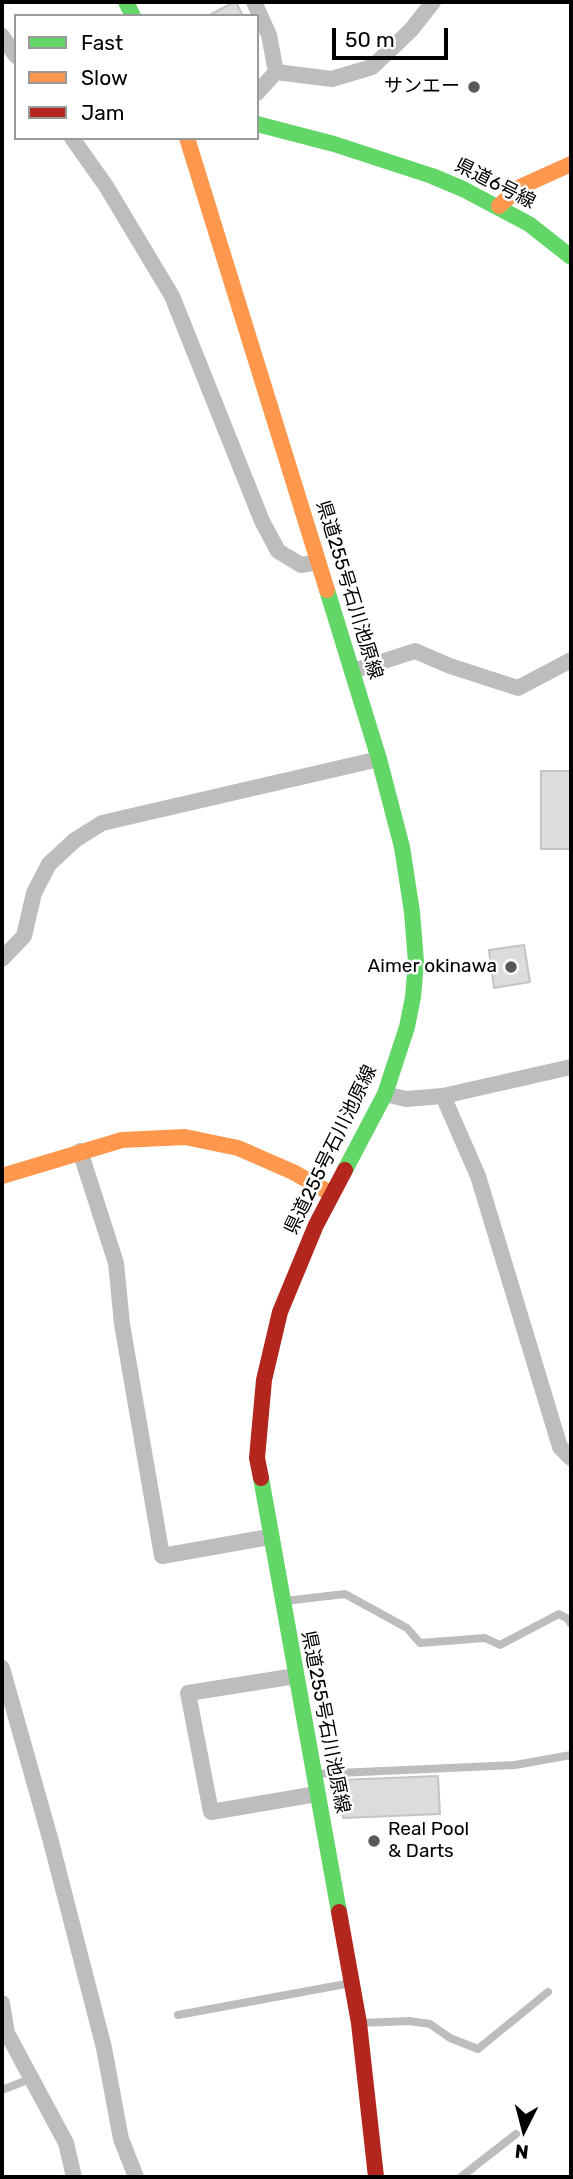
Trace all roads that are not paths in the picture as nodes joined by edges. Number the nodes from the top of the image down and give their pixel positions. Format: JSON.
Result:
{"nodes":[{"id":1,"x":254,"y":2,"type":"edge"},
{"id":2,"x":433,"y":2,"type":"edge"},
{"id":3,"x":2,"y":36,"type":"edge"},
{"id":4,"x":14,"y":54,"type":"edge"},
{"id":5,"x":276,"y":72,"type":"junction"},
{"id":6,"x":259,"y":91,"type":"edge"},
{"id":7,"x":259,"y":125,"type":"edge"},
{"id":8,"x":73,"y":140,"type":"edge"},
{"id":9,"x":188,"y":140,"type":"edge"},
{"id":10,"x":571,"y":164,"type":"edge"},
{"id":11,"x":499,"y":206,"type":"junction"},
{"id":12,"x":571,"y":257,"type":"edge"},
{"id":13,"x":318,"y":562,"type":"junction"},
{"id":14,"x":571,"y":660,"type":"edge"},
{"id":15,"x":353,"y":671,"type":"junction"},
{"id":16,"x":379,"y":759,"type":"junction"},
{"id":17,"x":2,"y":958,"type":"edge"},
{"id":18,"x":571,"y":1067,"type":"edge"},
{"id":19,"x":385,"y":1094,"type":"junction"},
{"id":20,"x":443,"y":1096,"type":"junction"},
{"id":21,"x":80,"y":1151,"type":"junction"},
{"id":22,"x":2,"y":1176,"type":"edge"},
{"id":23,"x":332,"y":1194,"type":"junction"},
{"id":24,"x":571,"y":1458,"type":"edge"},
{"id":25,"x":269,"y":1537,"type":"junction"},
{"id":26,"x":281,"y":1602,"type":"junction"},
{"id":27,"x":571,"y":1624,"type":"edge"},
{"id":28,"x":2,"y":1668,"type":"edge"},
{"id":29,"x":296,"y":1676,"type":"junction"},
{"id":30,"x":571,"y":1755,"type":"edge"},
{"id":31,"x":314,"y":1775,"type":"junction"},
{"id":32,"x":317,"y":1794,"type":"junction"},
{"id":33,"x":351,"y":1983,"type":"junction"},
{"id":34,"x":548,"y":1992,"type":"dead end"},
{"id":35,"x":2,"y":2003,"type":"edge"},
{"id":36,"x":178,"y":2015,"type":"dead end"},
{"id":37,"x":359,"y":2024,"type":"junction"},
{"id":38,"x":30,"y":2079,"type":"junction"},
{"id":39,"x":2,"y":2090,"type":"edge"},
{"id":40,"x":516,"y":2134,"type":"dead end"},
{"id":41,"x":74,"y":2177,"type":"edge"},
{"id":42,"x":136,"y":2177,"type":"edge"},
{"id":43,"x":376,"y":2177,"type":"edge"},
{"id":44,"x":461,"y":2177,"type":"edge"}],
"edges":[{"from":1,"to":5,"type":"street"},
{"from":2,"to":5,"type":"street"},
{"from":3,"to":4,"type":"street"},
{"from":5,"to":6,"type":"street"},
{"from":7,"to":11,"type":"main road","name":"県道6号線"},
{"from":8,"to":13,"type":"street"},
{"from":9,"to":13,"type":"main road","name":"県道255号石川池原線"},
{"from":10,"to":11,"type":"main road"},
{"from":11,"to":12,"type":"main road","name":"県道6号線"},
{"from":13,"to":15,"type":"main road","name":"県道255号石川池原線"},
{"from":14,"to":15,"type":"street"},
{"from":15,"to":16,"type":"main road","name":"県道255号石川池原線"},
{"from":16,"to":17,"type":"street"},
{"from":16,"to":19,"type":"main road","name":"県道255号石川池原線"},
{"from":18,"to":20,"type":"street"},
{"from":19,"to":20,"type":"street"},
{"from":19,"to":23,"type":"main road","name":"県道255号石川池原線"},
{"from":20,"to":24,"type":"street"},
{"from":21,"to":22,"type":"main road"},
{"from":21,"to":23,"type":"main road"},
{"from":21,"to":25,"type":"street"},
{"from":23,"to":25,"type":"main road","name":"県道255号石川池原線"},
{"from":25,"to":26,"type":"main road","name":"県道255号石川池原線"},
{"from":26,"to":27,"type":"lane"},
{"from":26,"to":29,"type":"main road","name":"県道255号石川池原線"},
{"from":28,"to":42,"type":"street"},
{"from":29,"to":31,"type":"main road","name":"県道255号石川池原線"},
{"from":29,"to":32,"type":"street"},
{"from":30,"to":31,"type":"lane"},
{"from":31,"to":32,"type":"main road","name":"県道255号石川池原線"},
{"from":32,"to":33,"type":"main road","name":"県道255号石川池原線"},
{"from":33,"to":36,"type":"lane"},
{"from":33,"to":37,"type":"main road","name":"県道255号石川池原線"},
{"from":34,"to":37,"type":"lane"},
{"from":35,"to":38,"type":"street"},
{"from":37,"to":43,"type":"main road","name":"県道255号石川池原線"},
{"from":38,"to":39,"type":"lane"},
{"from":38,"to":41,"type":"street"},
{"from":40,"to":44,"type":"lane"}]}
